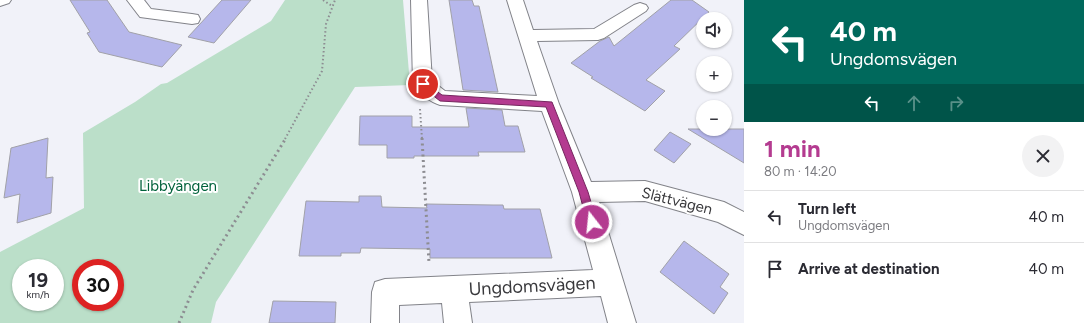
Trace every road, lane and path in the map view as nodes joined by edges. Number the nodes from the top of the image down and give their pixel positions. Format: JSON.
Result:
{"nodes":[{"id":1,"x":135,"y":0,"type":"edge"},
{"id":2,"x":323,"y":0,"type":"edge"},
{"id":3,"x":335,"y":0,"type":"edge"},
{"id":4,"x":419,"y":0,"type":"edge"},
{"id":5,"x":515,"y":0,"type":"edge"},
{"id":6,"x":332,"y":6,"type":"junction"},
{"id":7,"x":640,"y":8,"type":"dead end"},
{"id":8,"x":192,"y":19,"type":"dead end"},
{"id":9,"x":528,"y":36,"type":"junction"},
{"id":10,"x":430,"y":90,"type":"junction"},
{"id":11,"x":549,"y":104,"type":"junction"},
{"id":12,"x":584,"y":192,"type":"junction"},
{"id":13,"x":744,"y":224,"type":"edge"},
{"id":14,"x":610,"y":282,"type":"junction"},
{"id":15,"x":442,"y":290,"type":"junction"},
{"id":16,"x":179,"y":323,"type":"edge"},
{"id":17,"x":385,"y":323,"type":"edge"},
{"id":18,"x":458,"y":323,"type":"edge"},
{"id":19,"x":622,"y":323,"type":"edge"}],
"edges":[{"from":1,"to":8,"type":"street"},
{"from":2,"to":6,"type":"path"},
{"from":3,"to":6,"type":"path"},
{"from":4,"to":10,"type":"street"},
{"from":5,"to":9,"type":"street","name":"Ungdomsvägen"},
{"from":6,"to":16,"type":"path"},
{"from":7,"to":9,"type":"street"},
{"from":9,"to":11,"type":"street","name":"Ungdomsvägen"},
{"from":10,"to":11,"type":"street"},
{"from":10,"to":15,"type":"path"},
{"from":11,"to":12,"type":"street","name":"Ungdomsvägen"},
{"from":12,"to":13,"type":"street","name":"Slättvägen"},
{"from":12,"to":14,"type":"street","name":"Ungdomsvägen"},
{"from":14,"to":15,"type":"street","name":"Ungdomsvägen"},
{"from":14,"to":19,"type":"street","name":"Ungdomsvägen"},
{"from":15,"to":17,"type":"street","name":"Ungdomsvägen"},
{"from":15,"to":18,"type":"street","name":"Ungdomsvägen"}]}
